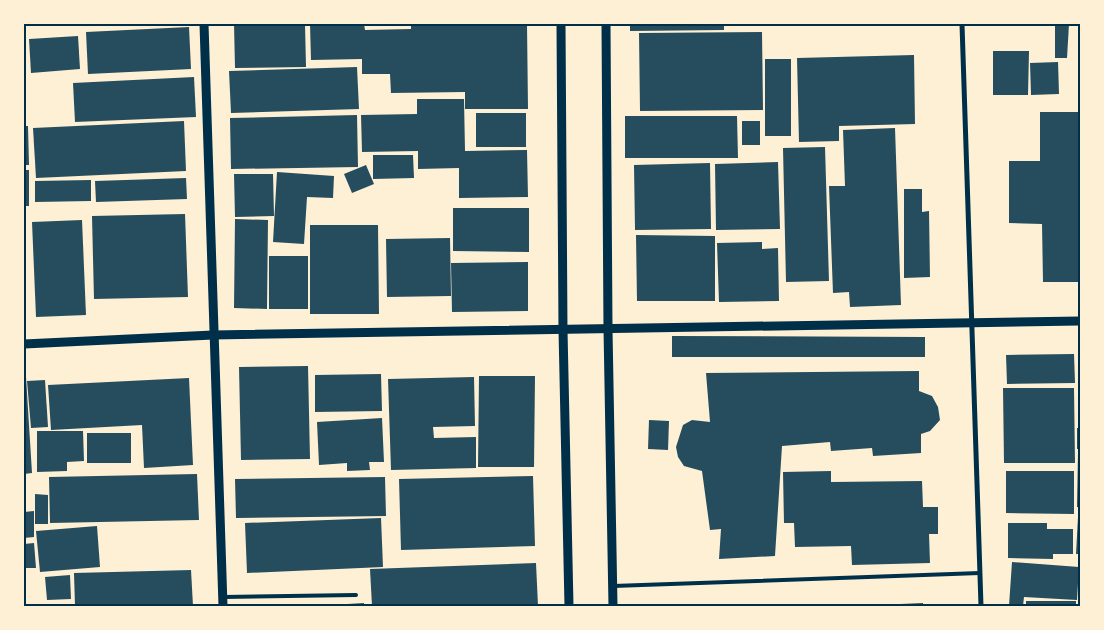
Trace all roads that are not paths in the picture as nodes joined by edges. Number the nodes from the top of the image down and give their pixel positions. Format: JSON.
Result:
{"nodes":[{"id":1,"x":204,"y":24,"type":"edge"},
{"id":2,"x":561,"y":24,"type":"edge"},
{"id":3,"x":606,"y":24,"type":"edge"},
{"id":4,"x":962,"y":24,"type":"edge"},
{"id":5,"x":1080,"y":321,"type":"edge"},
{"id":6,"x":970,"y":322,"type":"junction"},
{"id":7,"x":608,"y":329,"type":"junction"},
{"id":8,"x":563,"y":330,"type":"junction"},
{"id":9,"x":213,"y":335,"type":"junction"},
{"id":10,"x":24,"y":344,"type":"edge"},
{"id":11,"x":980,"y":573,"type":"junction"},
{"id":12,"x":613,"y":586,"type":"junction"},
{"id":13,"x":356,"y":595,"type":"dead end"},
{"id":14,"x":223,"y":602,"type":"edge"},
{"id":15,"x":569,"y":606,"type":"edge"},
{"id":16,"x":613,"y":606,"type":"edge"},
{"id":17,"x":981,"y":606,"type":"edge"}],
"edges":[{"from":1,"to":9,"type":"street"},
{"from":2,"to":8,"type":"street"},
{"from":3,"to":7,"type":"street"},
{"from":4,"to":6,"type":"street"},
{"from":5,"to":6,"type":"street"},
{"from":6,"to":7,"type":"street"},
{"from":6,"to":11,"type":"street"},
{"from":7,"to":8,"type":"street"},
{"from":7,"to":12,"type":"street"},
{"from":8,"to":9,"type":"street"},
{"from":8,"to":15,"type":"street"},
{"from":9,"to":10,"type":"street"},
{"from":9,"to":14,"type":"street"},
{"from":11,"to":12,"type":"lane"},
{"from":11,"to":17,"type":"street"},
{"from":12,"to":16,"type":"street"},
{"from":13,"to":14,"type":"lane"}]}
